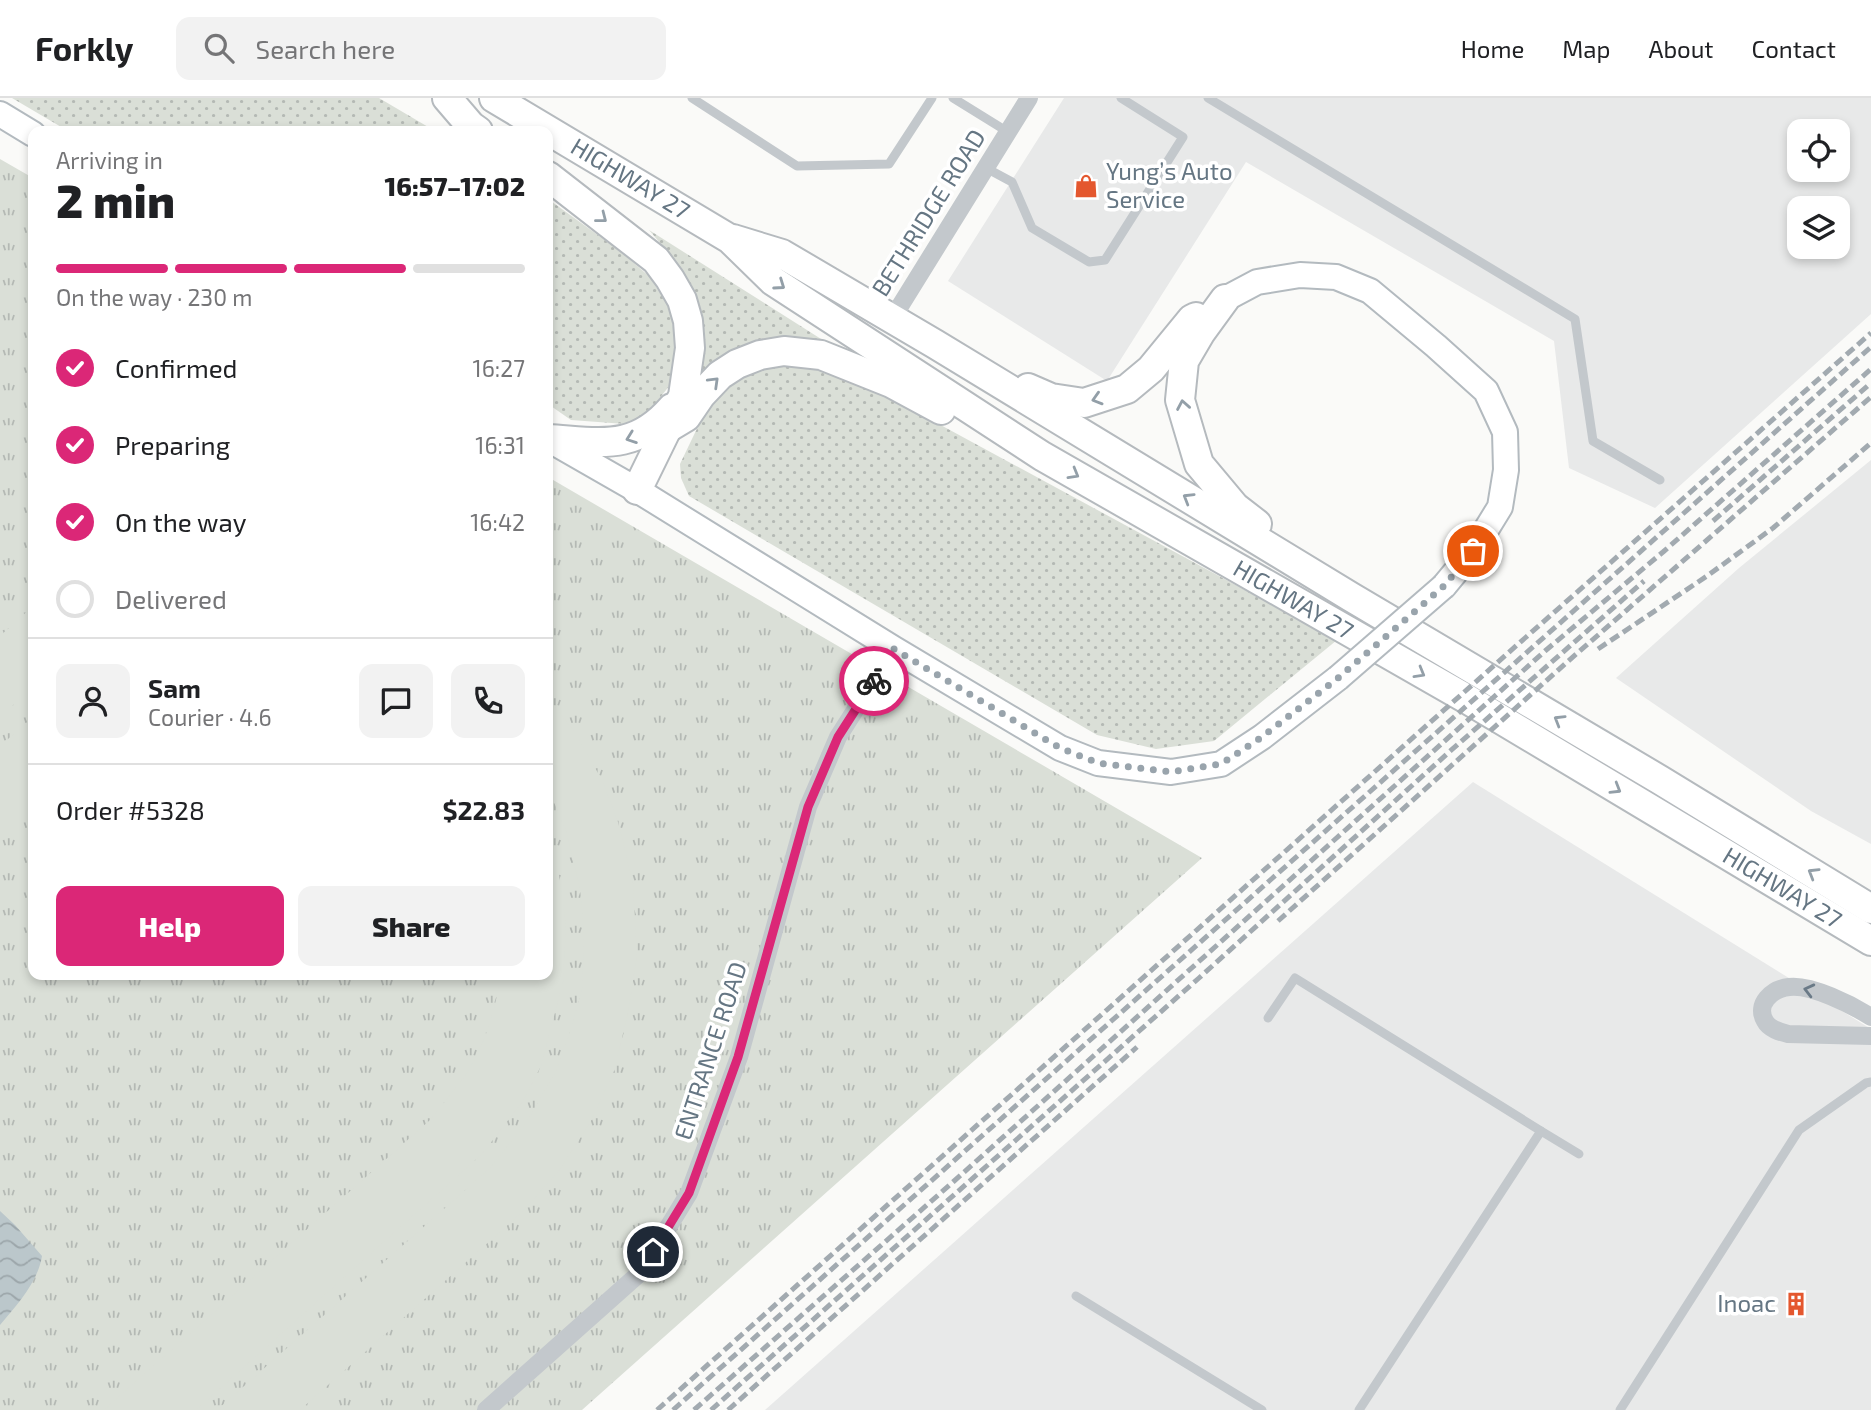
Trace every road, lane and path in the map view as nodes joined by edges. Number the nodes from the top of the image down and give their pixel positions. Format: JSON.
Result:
{"nodes":[{"id":1,"x":447,"y":98,"type":"edge"},
{"id":2,"x":494,"y":98,"type":"edge"},
{"id":3,"x":692,"y":98,"type":"edge"},
{"id":4,"x":932,"y":98,"type":"edge"},
{"id":5,"x":953,"y":98,"type":"edge"},
{"id":6,"x":1029,"y":98,"type":"edge"},
{"id":7,"x":1121,"y":98,"type":"edge"},
{"id":8,"x":1208,"y":98,"type":"edge"},
{"id":9,"x":0,"y":114,"type":"edge"},
{"id":10,"x":471,"y":126,"type":"edge"},
{"id":11,"x":541,"y":126,"type":"edge"},
{"id":12,"x":28,"y":131,"type":"edge"},
{"id":13,"x":1008,"y":132,"type":"junction"},
{"id":14,"x":553,"y":133,"type":"edge"},
{"id":15,"x":986,"y":168,"type":"junction"},
{"id":16,"x":553,"y":180,"type":"edge"},
{"id":17,"x":730,"y":239,"type":"junction"},
{"id":18,"x":1225,"y":299,"type":"junction"},
{"id":19,"x":892,"y":319,"type":"junction"},
{"id":20,"x":935,"y":344,"type":"junction"},
{"id":21,"x":683,"y":396,"type":"junction"},
{"id":22,"x":666,"y":429,"type":"junction"},
{"id":23,"x":553,"y":439,"type":"edge"},
{"id":24,"x":553,"y":442,"type":"edge"},
{"id":25,"x":1042,"y":456,"type":"junction"},
{"id":26,"x":1660,"y":480,"type":"dead end"},
{"id":27,"x":637,"y":490,"type":"junction"},
{"id":28,"x":1351,"y":597,"type":"junction"},
{"id":29,"x":894,"y":649,"type":"junction"},
{"id":30,"x":1871,"y":909,"type":"edge"},
{"id":31,"x":1871,"y":941,"type":"edge"},
{"id":32,"x":1871,"y":1017,"type":"edge"},
{"id":33,"x":1268,"y":1018,"type":"dead end"},
{"id":34,"x":1871,"y":1036,"type":"edge"},
{"id":35,"x":1871,"y":1082,"type":"edge"},
{"id":36,"x":1541,"y":1131,"type":"junction"},
{"id":37,"x":1579,"y":1154,"type":"dead end"},
{"id":38,"x":1076,"y":1296,"type":"dead end"},
{"id":39,"x":486,"y":1410,"type":"edge"},
{"id":40,"x":1262,"y":1410,"type":"edge"},
{"id":41,"x":1359,"y":1410,"type":"edge"},
{"id":42,"x":1620,"y":1410,"type":"edge"}],
"edges":[{"from":1,"to":10,"type":"main road"},
{"from":2,"to":11,"type":"main road","name":"HIGHWAY 27"},
{"from":3,"to":4,"type":"lane"},
{"from":5,"to":13,"type":"lane"},
{"from":6,"to":13,"type":"street","name":"BETHRIDGE ROAD"},
{"from":7,"to":15,"type":"lane"},
{"from":8,"to":26,"type":"lane"},
{"from":9,"to":12,"type":"street"},
{"from":13,"to":15,"type":"street","name":"BETHRIDGE ROAD"},
{"from":14,"to":17,"type":"main road","name":"HIGHWAY 27"},
{"from":15,"to":19,"type":"street","name":"BETHRIDGE ROAD"},
{"from":16,"to":21,"type":"main road","one_way":true},
{"from":17,"to":19,"type":"main road","name":"HIGHWAY 27"},
{"from":17,"to":25,"type":"main road","name":"HIGHWAY 27","one_way":true},
{"from":18,"to":20,"type":"main road","one_way":true},
{"from":28,"to":18,"type":"main road","one_way":true},
{"from":18,"to":29,"type":"street","bridge":true},
{"from":19,"to":20,"type":"main road","name":"HIGHWAY 27"},
{"from":28,"to":20,"type":"main road","name":"HIGHWAY 27","one_way":true},
{"from":21,"to":22,"type":"main road"},
{"from":21,"to":23,"type":"main road","one_way":true},
{"from":22,"to":25,"type":"main road","one_way":true},
{"from":22,"to":27,"type":"main road"},
{"from":24,"to":27,"type":"street"},
{"from":25,"to":31,"type":"main road","name":"HIGHWAY 27","one_way":true},
{"from":27,"to":29,"type":"street"},
{"from":30,"to":28,"type":"main road","name":"HIGHWAY 27","one_way":true},
{"from":29,"to":39,"type":"street","name":"ENTRANCE ROAD"},
{"from":32,"to":34,"type":"street","one_way":true},
{"from":33,"to":36,"type":"lane"},
{"from":35,"to":42,"type":"lane"},
{"from":36,"to":37,"type":"lane"},
{"from":36,"to":41,"type":"lane"},
{"from":38,"to":40,"type":"lane"}]}
